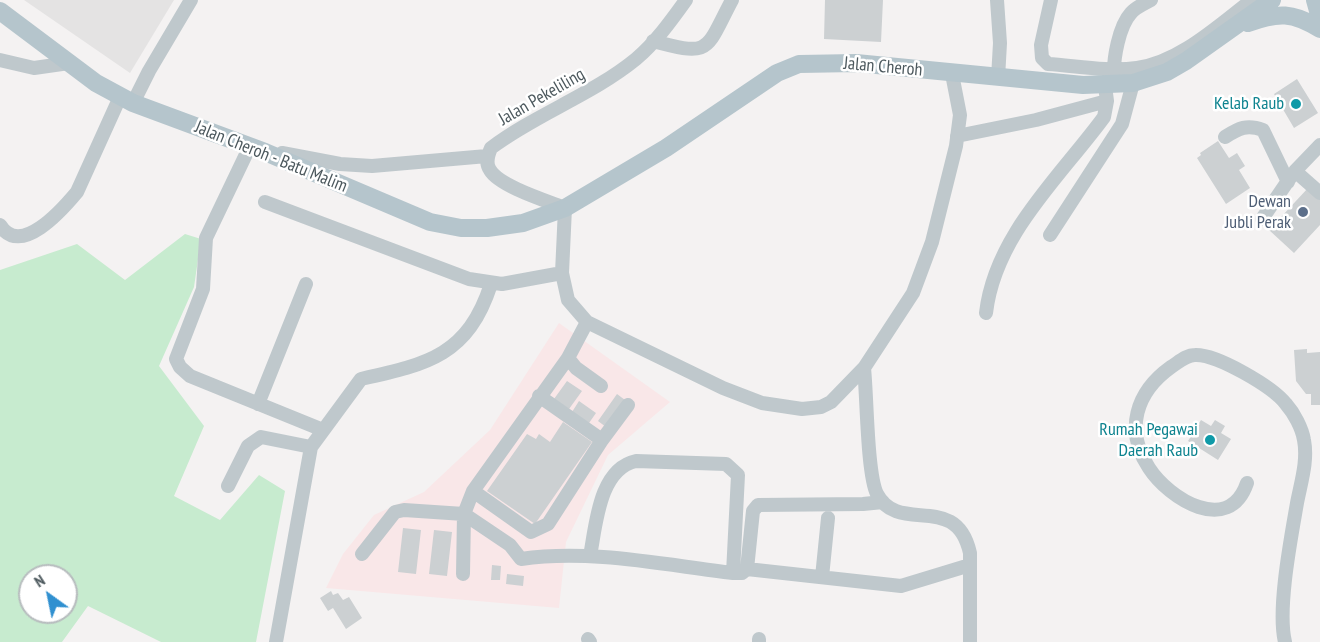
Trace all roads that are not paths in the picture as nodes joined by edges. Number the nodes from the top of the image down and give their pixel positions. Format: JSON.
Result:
{"nodes":[{"id":1,"x":191,"y":0,"type":"edge"},
{"id":2,"x":686,"y":0,"type":"edge"},
{"id":3,"x":732,"y":0,"type":"edge"},
{"id":4,"x":997,"y":0,"type":"edge"},
{"id":5,"x":1052,"y":0,"type":"edge"},
{"id":6,"x":1151,"y":0,"type":"edge"},
{"id":7,"x":1252,"y":0,"type":"edge"},
{"id":8,"x":1272,"y":0,"type":"edge"},
{"id":9,"x":1315,"y":0,"type":"edge"},
{"id":10,"x":0,"y":11,"type":"edge"},
{"id":11,"x":1320,"y":18,"type":"edge"},
{"id":12,"x":1320,"y":29,"type":"edge"},
{"id":13,"x":1227,"y":32,"type":"junction"},
{"id":14,"x":653,"y":41,"type":"junction"},
{"id":15,"x":0,"y":60,"type":"edge"},
{"id":16,"x":69,"y":63,"type":"junction"},
{"id":17,"x":952,"y":74,"type":"junction"},
{"id":18,"x":998,"y":78,"type":"junction"},
{"id":19,"x":1133,"y":83,"type":"junction"},
{"id":20,"x":1110,"y":85,"type":"junction"},
{"id":21,"x":127,"y":100,"type":"junction"},
{"id":22,"x":957,"y":136,"type":"junction"},
{"id":23,"x":1225,"y":137,"type":"dead end"},
{"id":24,"x":1320,"y":145,"type":"edge"},
{"id":25,"x":257,"y":149,"type":"junction"},
{"id":26,"x":487,"y":156,"type":"junction"},
{"id":27,"x":1292,"y":176,"type":"junction"},
{"id":28,"x":1320,"y":194,"type":"edge"},
{"id":29,"x":265,"y":202,"type":"dead end"},
{"id":30,"x":565,"y":208,"type":"junction"},
{"id":31,"x":1262,"y":219,"type":"dead end"},
{"id":32,"x":0,"y":225,"type":"edge"},
{"id":33,"x":1050,"y":235,"type":"dead end"},
{"id":34,"x":562,"y":273,"type":"junction"},
{"id":35,"x":306,"y":284,"type":"dead end"},
{"id":36,"x":491,"y":284,"type":"junction"},
{"id":37,"x":986,"y":313,"type":"dead end"},
{"id":38,"x":587,"y":322,"type":"junction"},
{"id":39,"x":568,"y":358,"type":"junction"},
{"id":40,"x":864,"y":368,"type":"junction"},
{"id":41,"x":601,"y":386,"type":"dead end"},
{"id":42,"x":539,"y":396,"type":"junction"},
{"id":43,"x":258,"y":404,"type":"junction"},
{"id":44,"x":628,"y":405,"type":"dead end"},
{"id":45,"x":323,"y":430,"type":"junction"},
{"id":46,"x":602,"y":440,"type":"junction"},
{"id":47,"x":311,"y":447,"type":"junction"},
{"id":48,"x":1247,"y":483,"type":"dead end"},
{"id":49,"x":228,"y":486,"type":"dead end"},
{"id":50,"x":473,"y":491,"type":"junction"},
{"id":51,"x":883,"y":502,"type":"junction"},
{"id":52,"x":464,"y":514,"type":"junction"},
{"id":53,"x":828,"y":518,"type":"dead end"},
{"id":54,"x":362,"y":554,"type":"dead end"},
{"id":55,"x":590,"y":556,"type":"junction"},
{"id":56,"x":970,"y":565,"type":"junction"},
{"id":57,"x":740,"y":571,"type":"junction"},
{"id":58,"x":463,"y":574,"type":"dead end"},
{"id":59,"x":822,"y":577,"type":"junction"},
{"id":60,"x":276,"y":642,"type":"edge"},
{"id":61,"x":970,"y":642,"type":"edge"},
{"id":62,"x":1285,"y":642,"type":"edge"}],
"edges":[{"from":1,"to":21,"type":"street"},
{"from":2,"to":14,"type":"street","name":"Jalan Pekeliling"},
{"from":3,"to":14,"type":"street"},
{"from":4,"to":18,"type":"street"},
{"from":5,"to":20,"type":"street"},
{"from":6,"to":20,"type":"street"},
{"from":7,"to":20,"type":"street"},
{"from":8,"to":13,"type":"main road"},
{"from":9,"to":11,"type":"main road"},
{"from":10,"to":16,"type":"main road","name":"Jalan Cheroh - Batu Malim"},
{"from":12,"to":13,"type":"main road"},
{"from":13,"to":19,"type":"main road","name":"Jalan Cheroh"},
{"from":14,"to":26,"type":"street","name":"Jalan Pekeliling"},
{"from":15,"to":16,"type":"street"},
{"from":16,"to":21,"type":"main road","name":"Jalan Cheroh - Batu Malim"},
{"from":17,"to":18,"type":"main road","name":"Jalan Cheroh"},
{"from":17,"to":22,"type":"street"},
{"from":17,"to":30,"type":"main road","name":"Jalan Cheroh"},
{"from":18,"to":20,"type":"main road","name":"Jalan Cheroh"},
{"from":19,"to":20,"type":"main road","name":"Jalan Cheroh"},
{"from":19,"to":33,"type":"street"},
{"from":20,"to":22,"type":"street"},
{"from":20,"to":37,"type":"street"},
{"from":21,"to":25,"type":"main road","name":"Jalan Cheroh - Batu Malim"},
{"from":21,"to":32,"type":"street"},
{"from":22,"to":40,"type":"street"},
{"from":23,"to":27,"type":"street"},
{"from":24,"to":27,"type":"street"},
{"from":25,"to":26,"type":"street"},
{"from":25,"to":30,"type":"main road","name":"Jalan Cheroh - Batu Malim"},
{"from":25,"to":43,"type":"street"},
{"from":26,"to":30,"type":"street"},
{"from":27,"to":28,"type":"street"},
{"from":27,"to":31,"type":"street"},
{"from":29,"to":36,"type":"street"},
{"from":30,"to":34,"type":"street"},
{"from":34,"to":36,"type":"street"},
{"from":34,"to":38,"type":"street"},
{"from":35,"to":43,"type":"street"},
{"from":36,"to":45,"type":"street"},
{"from":38,"to":39,"type":"street"},
{"from":38,"to":40,"type":"street"},
{"from":39,"to":41,"type":"street"},
{"from":39,"to":42,"type":"street"},
{"from":40,"to":51,"type":"street"},
{"from":42,"to":46,"type":"street"},
{"from":42,"to":50,"type":"street"},
{"from":43,"to":45,"type":"street"},
{"from":44,"to":46,"type":"street"},
{"from":45,"to":47,"type":"street"},
{"from":46,"to":50,"type":"street"},
{"from":47,"to":49,"type":"street"},
{"from":47,"to":60,"type":"street"},
{"from":48,"to":62,"type":"street"},
{"from":50,"to":52,"type":"street"},
{"from":51,"to":56,"type":"street"},
{"from":51,"to":57,"type":"street"},
{"from":52,"to":54,"type":"street"},
{"from":52,"to":55,"type":"street"},
{"from":52,"to":58,"type":"street"},
{"from":53,"to":59,"type":"street"},
{"from":55,"to":57,"type":"street"},
{"from":55,"to":57,"type":"street"},
{"from":56,"to":59,"type":"street"},
{"from":56,"to":61,"type":"street"},
{"from":57,"to":59,"type":"street"}]}
